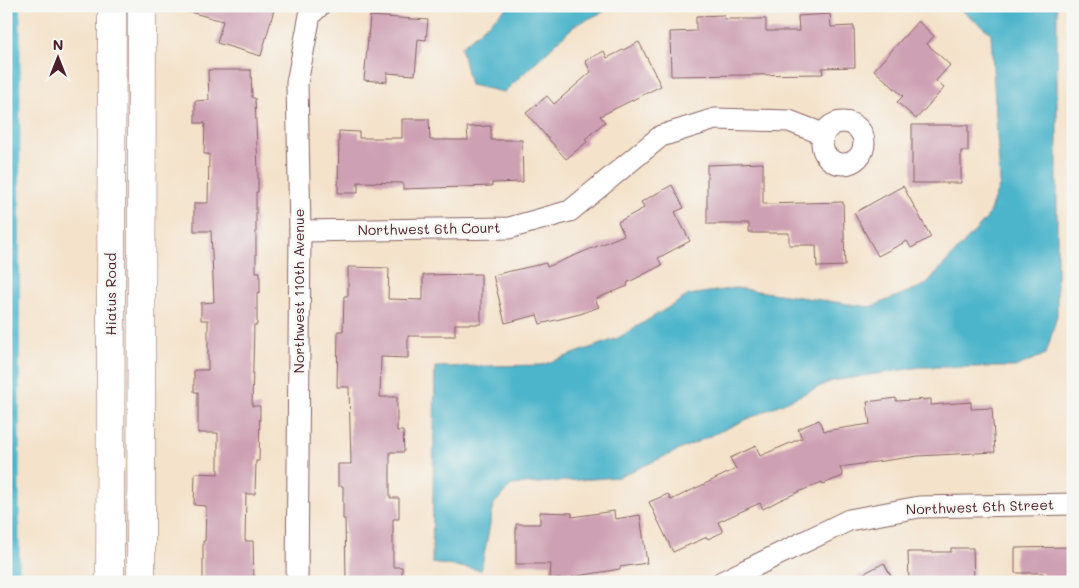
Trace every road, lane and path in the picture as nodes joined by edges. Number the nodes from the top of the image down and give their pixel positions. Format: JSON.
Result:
{"nodes":[{"id":1,"x":112,"y":6,"type":"edge"},
{"id":2,"x":142,"y":6,"type":"edge"},
{"id":3,"x":319,"y":6,"type":"edge"},
{"id":4,"x":824,"y":134,"type":"dead end"},
{"id":5,"x":300,"y":231,"type":"junction"},
{"id":6,"x":1073,"y":504,"type":"edge"},
{"id":7,"x":110,"y":582,"type":"edge"},
{"id":8,"x":142,"y":582,"type":"edge"},
{"id":9,"x":297,"y":582,"type":"edge"},
{"id":10,"x":722,"y":582,"type":"edge"}],
"edges":[{"from":1,"to":7,"type":"main road","name":"Hiatus Road"},
{"from":2,"to":8,"type":"main road"},
{"from":3,"to":5,"type":"street","name":"Northwest 110th Avenue"},
{"from":4,"to":5,"type":"street","name":"Northwest 6th Court"},
{"from":5,"to":9,"type":"street","name":"Northwest 110th Avenue"},
{"from":6,"to":10,"type":"street","name":"Northwest 6th Street"}]}
